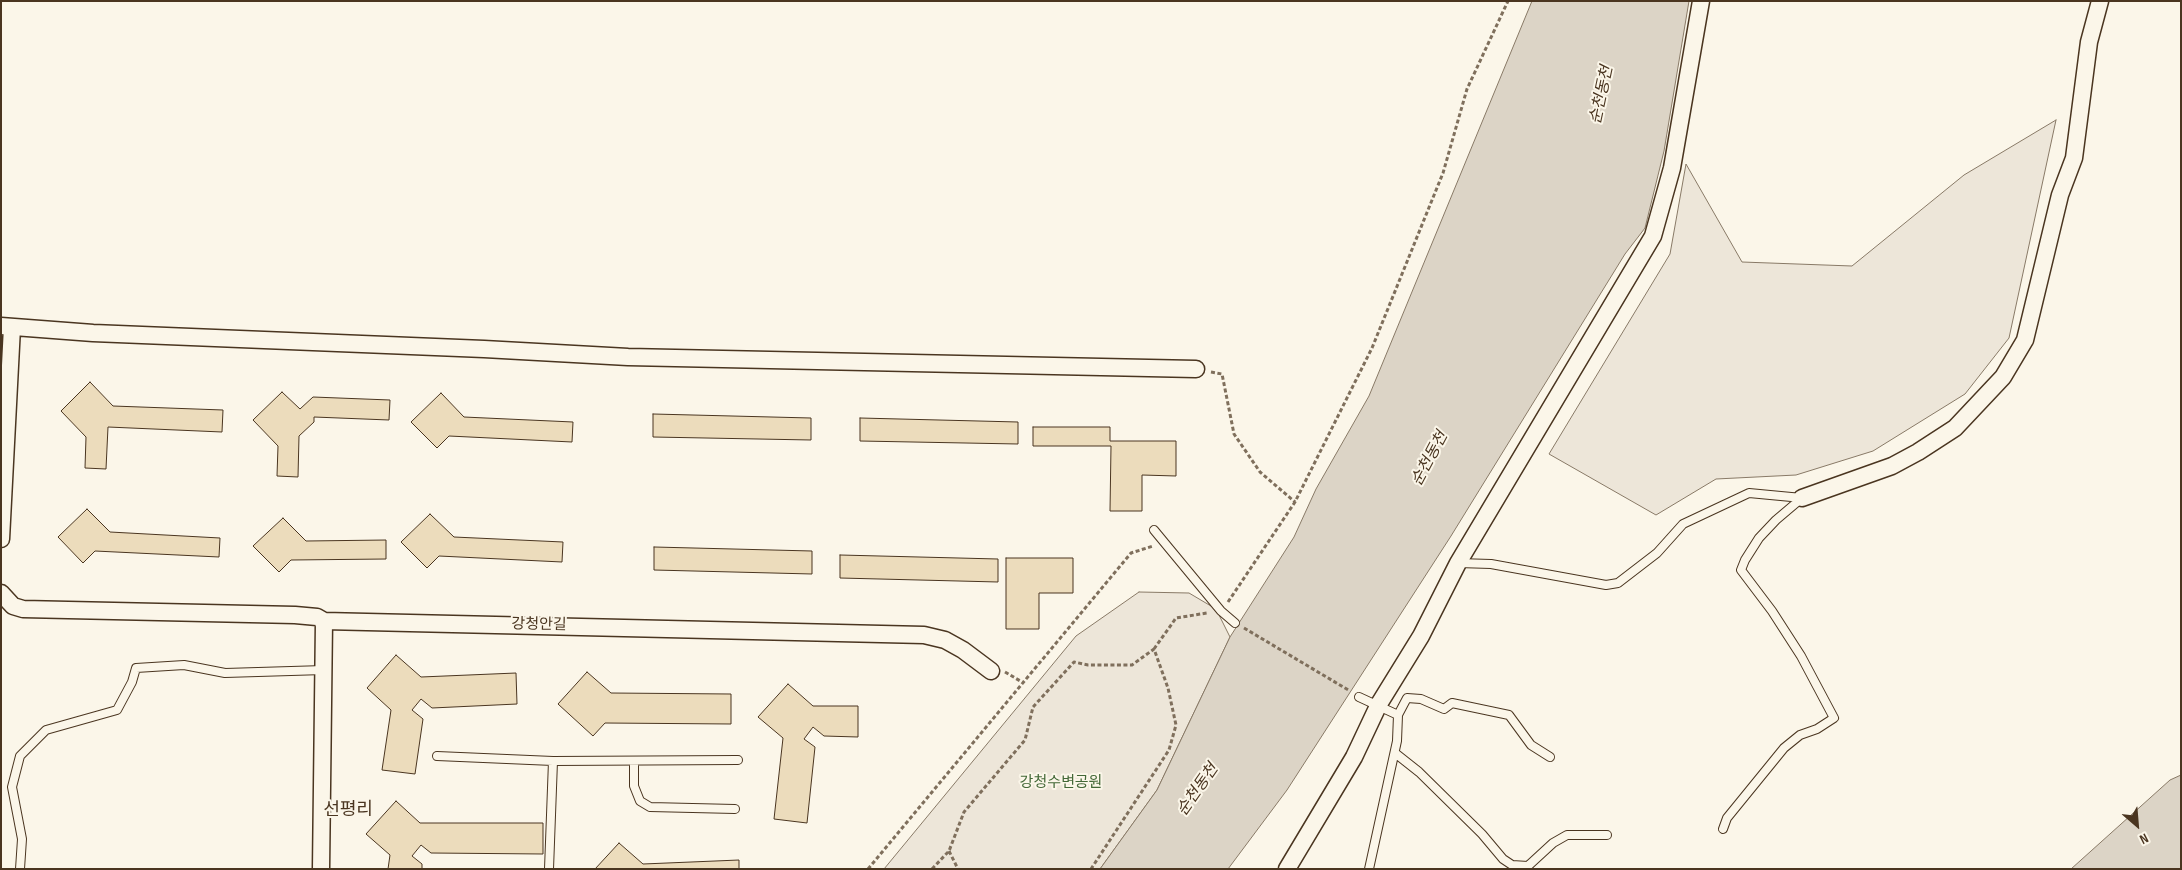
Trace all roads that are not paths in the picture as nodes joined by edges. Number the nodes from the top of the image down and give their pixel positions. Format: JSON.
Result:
{"nodes":[{"id":1,"x":1701,"y":1,"type":"edge"},
{"id":2,"x":2100,"y":1,"type":"edge"},
{"id":3,"x":6,"y":327,"type":"edge"},
{"id":4,"x":1196,"y":369,"type":"road end"},
{"id":5,"x":1802,"y":498,"type":"junction"},
{"id":6,"x":1154,"y":530,"type":"dead end"},
{"id":7,"x":1,"y":539,"type":"edge"},
{"id":8,"x":1458,"y":563,"type":"junction"},
{"id":9,"x":1,"y":594,"type":"edge"},
{"id":10,"x":324,"y":621,"type":"junction"},
{"id":11,"x":1236,"y":623,"type":"road end"},
{"id":12,"x":324,"y":670,"type":"junction"},
{"id":13,"x":991,"y":671,"type":"dead end"},
{"id":14,"x":1359,"y":697,"type":"road end"},
{"id":15,"x":1379,"y":704,"type":"junction"},
{"id":16,"x":1398,"y":715,"type":"junction"},
{"id":17,"x":1394,"y":753,"type":"junction"},
{"id":18,"x":437,"y":756,"type":"dead end"},
{"id":19,"x":1550,"y":758,"type":"dead end"},
{"id":20,"x":738,"y":760,"type":"dead end"},
{"id":21,"x":553,"y":761,"type":"junction"},
{"id":22,"x":634,"y":761,"type":"junction"},
{"id":23,"x":735,"y":809,"type":"dead end"},
{"id":24,"x":1723,"y":829,"type":"dead end"},
{"id":25,"x":1607,"y":835,"type":"dead end"},
{"id":26,"x":20,"y":869,"type":"edge"},
{"id":27,"x":321,"y":869,"type":"edge"},
{"id":28,"x":549,"y":869,"type":"edge"},
{"id":29,"x":1286,"y":869,"type":"edge"},
{"id":30,"x":1369,"y":869,"type":"edge"}],
"edges":[{"from":1,"to":8,"type":"street"},
{"from":2,"to":5,"type":"street"},
{"from":3,"to":4,"type":"street"},
{"from":3,"to":7,"type":"street"},
{"from":5,"to":8,"type":"lane"},
{"from":5,"to":24,"type":"lane"},
{"from":6,"to":11,"type":"lane"},
{"from":8,"to":15,"type":"street"},
{"from":9,"to":10,"type":"street","name":"강청안길"},
{"from":10,"to":12,"type":"street"},
{"from":10,"to":13,"type":"street","name":"강청안길"},
{"from":12,"to":26,"type":"lane"},
{"from":12,"to":27,"type":"street"},
{"from":14,"to":15,"type":"lane"},
{"from":15,"to":16,"type":"lane"},
{"from":15,"to":29,"type":"street"},
{"from":16,"to":17,"type":"lane"},
{"from":16,"to":19,"type":"lane"},
{"from":17,"to":25,"type":"lane"},
{"from":17,"to":30,"type":"lane"},
{"from":18,"to":21,"type":"lane"},
{"from":20,"to":22,"type":"lane"},
{"from":21,"to":22,"type":"lane"},
{"from":21,"to":28,"type":"lane"},
{"from":22,"to":23,"type":"lane"}]}
